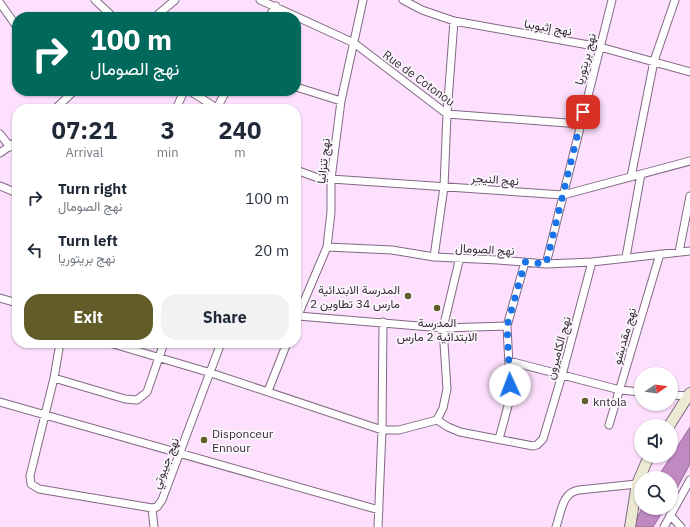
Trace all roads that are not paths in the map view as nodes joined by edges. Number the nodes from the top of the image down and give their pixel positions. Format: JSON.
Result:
{"nodes":[{"id":1,"x":95,"y":0,"type":"edge"},
{"id":2,"x":174,"y":0,"type":"edge"},
{"id":3,"x":260,"y":0,"type":"edge"},
{"id":4,"x":363,"y":0,"type":"edge"},
{"id":5,"x":404,"y":0,"type":"edge"},
{"id":6,"x":612,"y":0,"type":"edge"},
{"id":7,"x":675,"y":0,"type":"edge"},
{"id":8,"x":0,"y":3,"type":"edge"},
{"id":9,"x":276,"y":6,"type":"junction"},
{"id":10,"x":108,"y":12,"type":"edge"},
{"id":11,"x":161,"y":12,"type":"edge"},
{"id":12,"x":272,"y":12,"type":"edge"},
{"id":13,"x":289,"y":12,"type":"edge"},
{"id":14,"x":301,"y":18,"type":"edge"},
{"id":15,"x":12,"y":20,"type":"edge"},
{"id":16,"x":454,"y":21,"type":"junction"},
{"id":17,"x":354,"y":43,"type":"junction"},
{"id":18,"x":600,"y":47,"type":"junction"},
{"id":19,"x":654,"y":61,"type":"junction"},
{"id":20,"x":690,"y":72,"type":"edge"},
{"id":21,"x":301,"y":89,"type":"edge"},
{"id":22,"x":67,"y":96,"type":"edge"},
{"id":23,"x":198,"y":96,"type":"edge"},
{"id":24,"x":341,"y":101,"type":"junction"},
{"id":25,"x":60,"y":104,"type":"edge"},
{"id":26,"x":210,"y":104,"type":"edge"},
{"id":27,"x":447,"y":114,"type":"junction"},
{"id":28,"x":580,"y":124,"type":"junction"},
{"id":29,"x":0,"y":134,"type":"edge"},
{"id":30,"x":10,"y":147,"type":"joint"},
{"id":31,"x":0,"y":153,"type":"edge"},
{"id":32,"x":690,"y":161,"type":"edge"},
{"id":33,"x":301,"y":172,"type":"edge"},
{"id":34,"x":641,"y":174,"type":"junction"},
{"id":35,"x":631,"y":177,"type":"junction"},
{"id":36,"x":331,"y":179,"type":"junction"},
{"id":37,"x":0,"y":186,"type":"edge"},
{"id":38,"x":444,"y":186,"type":"junction"},
{"id":39,"x":12,"y":191,"type":"edge"},
{"id":40,"x":563,"y":194,"type":"junction"},
{"id":41,"x":690,"y":196,"type":"edge"},
{"id":42,"x":327,"y":247,"type":"junction"},
{"id":43,"x":679,"y":252,"type":"junction"},
{"id":44,"x":690,"y":252,"type":"edge"},
{"id":45,"x":660,"y":254,"type":"junction"},
{"id":46,"x":434,"y":257,"type":"junction"},
{"id":47,"x":626,"y":257,"type":"junction"},
{"id":48,"x":460,"y":258,"type":"junction"},
{"id":49,"x":525,"y":262,"type":"junction"},
{"id":50,"x":592,"y":262,"type":"junction"},
{"id":51,"x":546,"y":264,"type":"junction"},
{"id":52,"x":0,"y":298,"type":"edge"},
{"id":53,"x":301,"y":301,"type":"edge"},
{"id":54,"x":12,"y":302,"type":"edge"},
{"id":55,"x":301,"y":318,"type":"edge"},
{"id":56,"x":384,"y":322,"type":"junction"},
{"id":57,"x":507,"y":326,"type":"junction"},
{"id":58,"x":443,"y":328,"type":"junction"},
{"id":59,"x":59,"y":348,"type":"edge"},
{"id":60,"x":128,"y":348,"type":"edge"},
{"id":61,"x":163,"y":348,"type":"edge"},
{"id":62,"x":219,"y":348,"type":"edge"},
{"id":63,"x":285,"y":348,"type":"edge"},
{"id":64,"x":160,"y":357,"type":"junction"},
{"id":65,"x":510,"y":361,"type":"junction"},
{"id":66,"x":211,"y":373,"type":"junction"},
{"id":67,"x":562,"y":375,"type":"junction"},
{"id":68,"x":54,"y":378,"type":"junction"},
{"id":69,"x":620,"y":390,"type":"junction"},
{"id":70,"x":268,"y":391,"type":"junction"},
{"id":71,"x":634,"y":391,"type":"edge"},
{"id":72,"x":678,"y":395,"type":"edge"},
{"id":73,"x":689,"y":395,"type":"edge"},
{"id":74,"x":0,"y":402,"type":"edge"},
{"id":75,"x":45,"y":416,"type":"junction"},
{"id":76,"x":674,"y":419,"type":"edge"},
{"id":77,"x":437,"y":420,"type":"junction"},
{"id":78,"x":609,"y":425,"type":"dead end"},
{"id":79,"x":382,"y":430,"type":"junction"},
{"id":80,"x":499,"y":439,"type":"junction"},
{"id":81,"x":180,"y":454,"type":"junction"},
{"id":82,"x":690,"y":480,"type":"edge"},
{"id":83,"x":634,"y":484,"type":"edge"},
{"id":84,"x":634,"y":497,"type":"edge"},
{"id":85,"x":678,"y":501,"type":"edge"},
{"id":86,"x":152,"y":508,"type":"junction"},
{"id":87,"x":379,"y":510,"type":"junction"},
{"id":88,"x":670,"y":515,"type":"joint"},
{"id":89,"x":154,"y":527,"type":"edge"},
{"id":90,"x":378,"y":527,"type":"edge"},
{"id":91,"x":556,"y":527,"type":"edge"},
{"id":92,"x":630,"y":527,"type":"edge"},
{"id":93,"x":664,"y":527,"type":"edge"},
{"id":94,"x":681,"y":527,"type":"edge"}],
"edges":[{"from":1,"to":10,"type":"street"},
{"from":2,"to":11,"type":"street"},
{"from":3,"to":9,"type":"street","name":"Rue de Cotonou"},
{"from":4,"to":17,"type":"street","name":"نهج تنزانيا"},
{"from":5,"to":16,"type":"street","name":"نهج إثيوبيا"},
{"from":6,"to":18,"type":"street","name":"نهج بريتوريا"},
{"from":7,"to":19,"type":"street"},
{"from":8,"to":15,"type":"street"},
{"from":9,"to":12,"type":"street"},
{"from":9,"to":13,"type":"street","name":"Rue de Cotonou"},
{"from":14,"to":17,"type":"street","name":"Rue de Cotonou"},
{"from":16,"to":18,"type":"street","name":"نهج إثيوبيا"},
{"from":16,"to":27,"type":"street"},
{"from":17,"to":24,"type":"street","name":"نهج تنزانيا"},
{"from":17,"to":27,"type":"street","name":"Rue de Cotonou"},
{"from":18,"to":19,"type":"street","name":"نهج إثيوبيا"},
{"from":18,"to":28,"type":"street","name":"نهج بريتوريا"},
{"from":19,"to":20,"type":"street","name":"نهج إثيوبيا"},
{"from":19,"to":35,"type":"street"},
{"from":21,"to":24,"type":"street"},
{"from":22,"to":25,"type":"street"},
{"from":23,"to":26,"type":"street"},
{"from":24,"to":36,"type":"street","name":"نهج تنزانيا"},
{"from":27,"to":28,"type":"street","name":"Rue de Cotonou"},
{"from":27,"to":38,"type":"street"},
{"from":28,"to":40,"type":"street","name":"نهج بريتوريا"},
{"from":29,"to":30,"type":"street"},
{"from":30,"to":31,"type":"street"},
{"from":32,"to":34,"type":"street","name":"نهج النيجر"},
{"from":33,"to":36,"type":"street","name":"نهج النيجر"},
{"from":34,"to":35,"type":"street","name":"نهج النيجر"},
{"from":34,"to":47,"type":"street"},
{"from":35,"to":40,"type":"street","name":"نهج النيجر"},
{"from":36,"to":38,"type":"street","name":"نهج النيجر"},
{"from":36,"to":42,"type":"street","name":"نهج تنزانيا"},
{"from":37,"to":39,"type":"street"},
{"from":38,"to":40,"type":"street","name":"نهج النيجر"},
{"from":38,"to":46,"type":"street"},
{"from":40,"to":51,"type":"street","name":"نهج بريتوريا"},
{"from":41,"to":43,"type":"street"},
{"from":42,"to":46,"type":"street","name":"نهج الصومال"},
{"from":42,"to":53,"type":"street","name":"نهج تنزانيا"},
{"from":43,"to":44,"type":"street","name":"نهج الصومال"},
{"from":43,"to":45,"type":"street","name":"نهج الصومال"},
{"from":45,"to":47,"type":"street","name":"نهج الصومال"},
{"from":45,"to":69,"type":"street","name":"نهج مقديشو"},
{"from":46,"to":48,"type":"street","name":"نهج الصومال"},
{"from":47,"to":50,"type":"street","name":"نهج الصومال"},
{"from":48,"to":49,"type":"street","name":"نهج الصومال"},
{"from":48,"to":58,"type":"street"},
{"from":49,"to":51,"type":"street","name":"نهج الصومال"},
{"from":49,"to":57,"type":"street"},
{"from":50,"to":51,"type":"street","name":"نهج الصومال"},
{"from":50,"to":67,"type":"street","name":"نهج الكاميرون"},
{"from":52,"to":54,"type":"street"},
{"from":55,"to":56,"type":"street"},
{"from":56,"to":58,"type":"street"},
{"from":56,"to":79,"type":"street"},
{"from":57,"to":58,"type":"street"},
{"from":57,"to":65,"type":"street"},
{"from":58,"to":77,"type":"street"},
{"from":59,"to":68,"type":"street"},
{"from":60,"to":64,"type":"street"},
{"from":61,"to":64,"type":"street"},
{"from":62,"to":66,"type":"street","name":"نهج جيبوتي"},
{"from":63,"to":70,"type":"street"},
{"from":64,"to":66,"type":"street"},
{"from":64,"to":68,"type":"street"},
{"from":65,"to":67,"type":"street"},
{"from":65,"to":80,"type":"street"},
{"from":66,"to":70,"type":"street"},
{"from":66,"to":81,"type":"street","name":"نهج جيبوتي"},
{"from":67,"to":69,"type":"street"},
{"from":67,"to":80,"type":"street","name":"نهج الكاميرون"},
{"from":68,"to":75,"type":"street"},
{"from":69,"to":71,"type":"street"},
{"from":69,"to":78,"type":"street","name":"نهج مقديشو"},
{"from":70,"to":79,"type":"street"},
{"from":72,"to":73,"type":"street"},
{"from":73,"to":76,"type":"main road"},
{"from":74,"to":75,"type":"street"},
{"from":75,"to":81,"type":"street"},
{"from":75,"to":86,"type":"street"},
{"from":77,"to":79,"type":"street"},
{"from":77,"to":80,"type":"street"},
{"from":79,"to":87,"type":"street"},
{"from":81,"to":86,"type":"street","name":"نهج جيبوتي"},
{"from":81,"to":87,"type":"street"},
{"from":82,"to":85,"type":"street"},
{"from":83,"to":91,"type":"street"},
{"from":84,"to":92,"type":"main road"},
{"from":86,"to":89,"type":"street"},
{"from":87,"to":90,"type":"street"},
{"from":88,"to":93,"type":"street"},
{"from":88,"to":94,"type":"street"}]}
